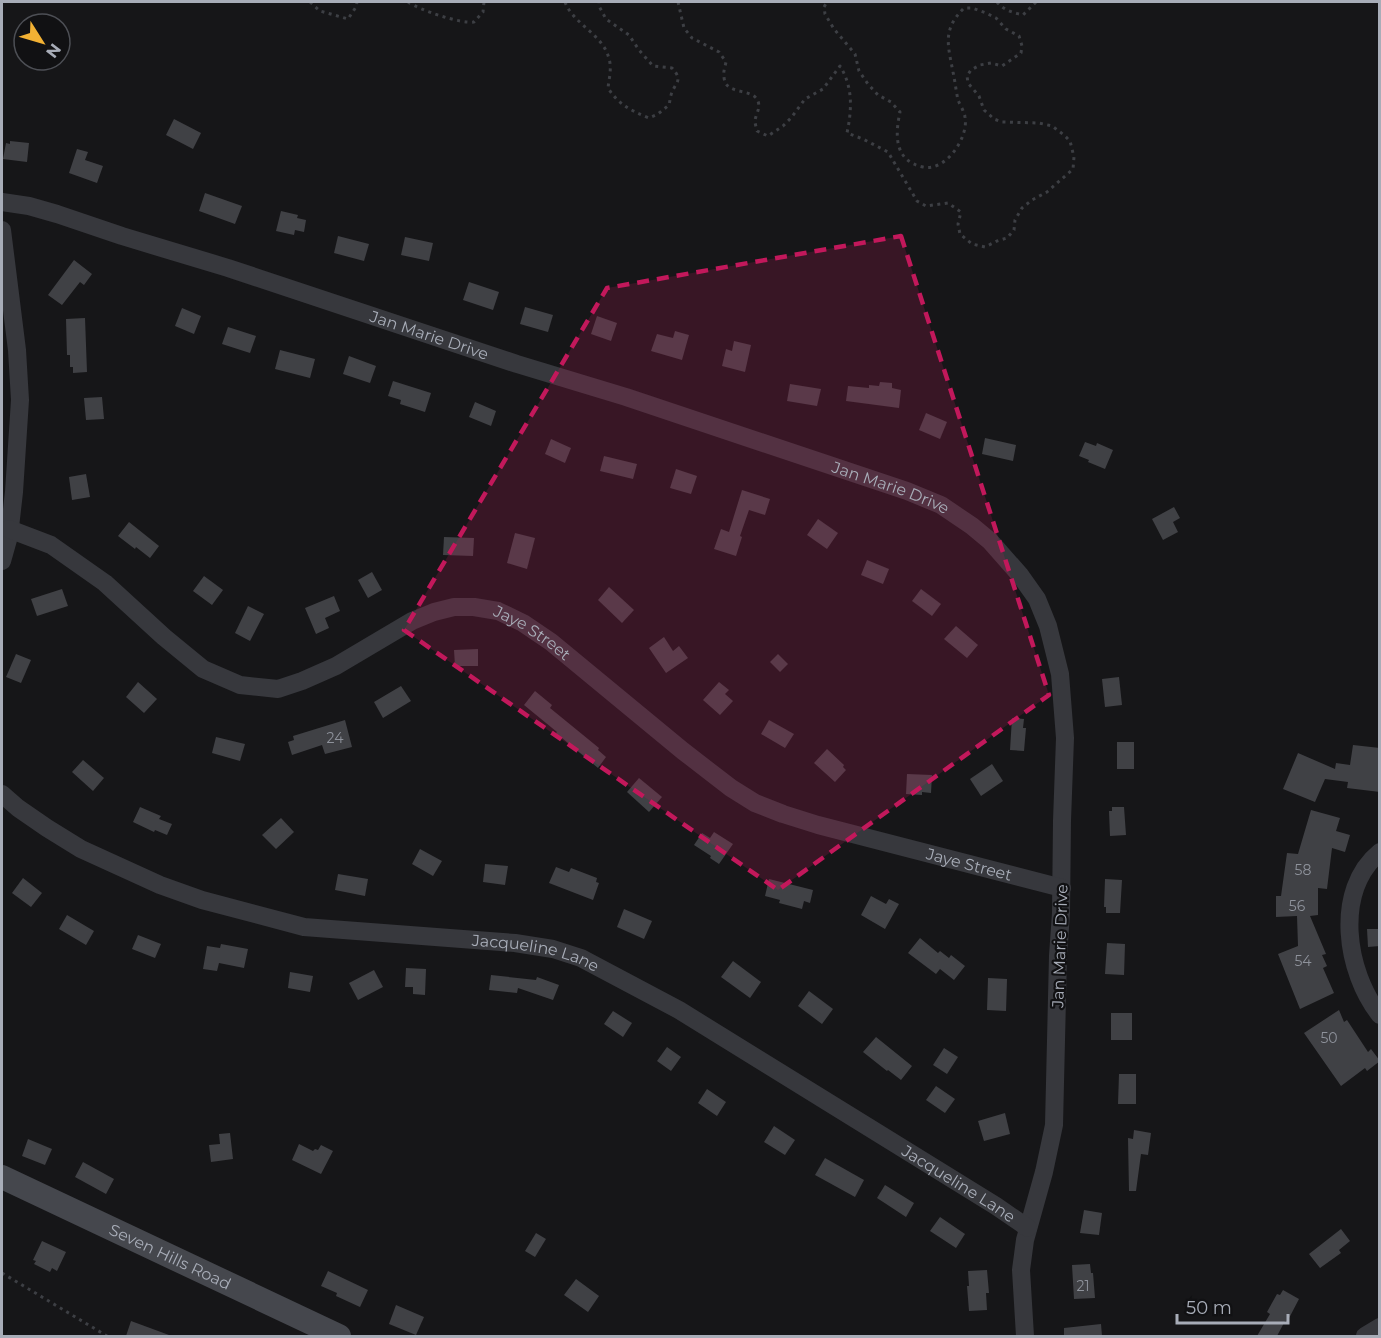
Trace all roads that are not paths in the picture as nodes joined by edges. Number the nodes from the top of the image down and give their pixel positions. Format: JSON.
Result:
{"nodes":[{"id":1,"x":2,"y":202,"type":"edge"},
{"id":2,"x":2,"y":230,"type":"edge"},
{"id":3,"x":9,"y":529,"type":"junction"},
{"id":4,"x":2,"y":561,"type":"edge"},
{"id":5,"x":2,"y":794,"type":"edge"},
{"id":6,"x":1380,"y":852,"type":"edge"},
{"id":7,"x":1062,"y":888,"type":"junction"},
{"id":8,"x":1380,"y":1015,"type":"edge"},
{"id":9,"x":2,"y":1177,"type":"edge"},
{"id":10,"x":1028,"y":1228,"type":"junction"},
{"id":11,"x":1380,"y":1327,"type":"edge"},
{"id":12,"x":339,"y":1336,"type":"edge"},
{"id":13,"x":1025,"y":1336,"type":"edge"},
{"id":14,"x":1365,"y":1336,"type":"edge"}],
"edges":[{"from":1,"to":7,"type":"street","name":"Jan Marie Drive"},
{"from":2,"to":3,"type":"street"},
{"from":3,"to":4,"type":"street"},
{"from":3,"to":7,"type":"street","name":"Jaye Street"},
{"from":5,"to":10,"type":"street","name":"Jacqueline Lane"},
{"from":6,"to":8,"type":"street"},
{"from":7,"to":10,"type":"street","name":"Jan Marie Drive"},
{"from":9,"to":12,"type":"street","name":"Seven Hills Road"},
{"from":10,"to":13,"type":"street","name":"Jan Marie Drive"},
{"from":11,"to":14,"type":"street"}]}
